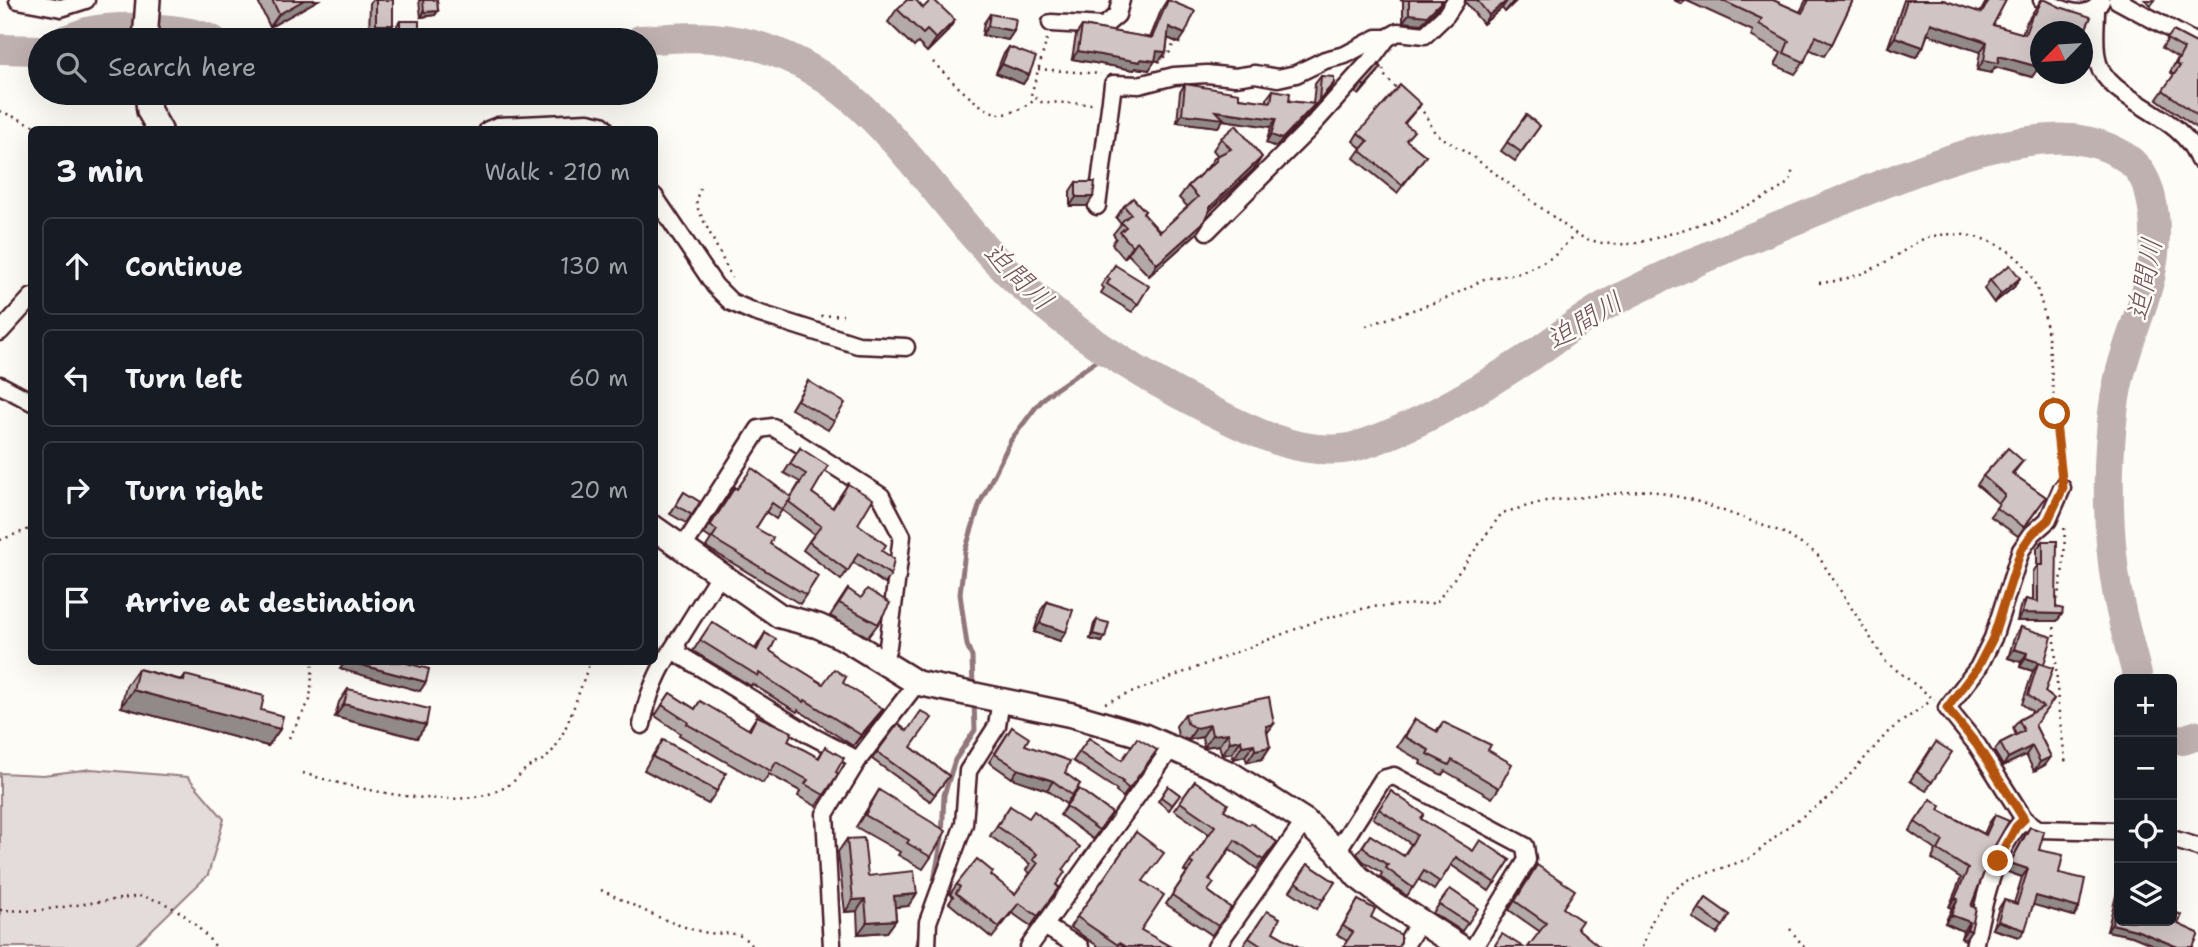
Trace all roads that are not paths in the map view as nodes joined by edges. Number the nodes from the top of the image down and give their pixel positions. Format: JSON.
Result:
{"nodes":[{"id":1,"x":18,"y":0,"type":"edge"},
{"id":2,"x":86,"y":0,"type":"edge"},
{"id":3,"x":148,"y":0,"type":"edge"},
{"id":4,"x":1121,"y":0,"type":"edge"},
{"id":5,"x":1456,"y":0,"type":"edge"},
{"id":6,"x":2042,"y":0,"type":"edge"},
{"id":7,"x":2117,"y":0,"type":"edge"},
{"id":8,"x":2099,"y":4,"type":"edge"},
{"id":9,"x":1051,"y":23,"type":"road end"},
{"id":10,"x":146,"y":28,"type":"edge"},
{"id":11,"x":1387,"y":38,"type":"junction"},
{"id":12,"x":2198,"y":44,"type":"edge"},
{"id":13,"x":148,"y":105,"type":"edge"},
{"id":14,"x":158,"y":126,"type":"edge"},
{"id":15,"x":498,"y":126,"type":"edge"},
{"id":16,"x":603,"y":126,"type":"edge"},
{"id":17,"x":2198,"y":159,"type":"edge"},
{"id":18,"x":658,"y":202,"type":"edge"},
{"id":19,"x":1097,"y":206,"type":"dead end"},
{"id":20,"x":1207,"y":231,"type":"edge"},
{"id":21,"x":28,"y":302,"type":"edge"},
{"id":22,"x":0,"y":332,"type":"edge"},
{"id":23,"x":906,"y":347,"type":"dead end"},
{"id":24,"x":0,"y":385,"type":"edge"},
{"id":25,"x":28,"y":400,"type":"edge"},
{"id":26,"x":2063,"y":488,"type":"road end"},
{"id":27,"x":658,"y":531,"type":"edge"},
{"id":28,"x":682,"y":548,"type":"junction"},
{"id":29,"x":719,"y":575,"type":"junction"},
{"id":30,"x":676,"y":644,"type":"junction"},
{"id":31,"x":883,"y":663,"type":"junction"},
{"id":32,"x":917,"y":683,"type":"junction"},
{"id":33,"x":1001,"y":699,"type":"junction"},
{"id":34,"x":642,"y":726,"type":"dead end"},
{"id":35,"x":1172,"y":747,"type":"junction"},
{"id":36,"x":858,"y":760,"type":"junction"},
{"id":37,"x":2024,"y":819,"type":"junction"},
{"id":38,"x":1305,"y":821,"type":"junction"},
{"id":39,"x":2114,"y":831,"type":"edge"},
{"id":40,"x":2177,"y":841,"type":"edge"},
{"id":41,"x":2198,"y":848,"type":"edge"},
{"id":42,"x":1337,"y":851,"type":"junction"},
{"id":43,"x":1420,"y":921,"type":"junction"},
{"id":44,"x":1044,"y":926,"type":"junction"},
{"id":45,"x":832,"y":947,"type":"edge"},
{"id":46,"x":927,"y":947,"type":"edge"},
{"id":47,"x":1029,"y":947,"type":"edge"},
{"id":48,"x":1080,"y":947,"type":"edge"},
{"id":49,"x":1216,"y":947,"type":"edge"},
{"id":50,"x":1404,"y":947,"type":"edge"},
{"id":51,"x":1460,"y":947,"type":"edge"},
{"id":52,"x":1474,"y":947,"type":"edge"},
{"id":53,"x":1974,"y":947,"type":"edge"}],
"edges":[{"from":1,"to":2,"type":"street"},
{"from":3,"to":10,"type":"street"},
{"from":4,"to":9,"type":"street"},
{"from":5,"to":11,"type":"street"},
{"from":6,"to":8,"type":"street"},
{"from":7,"to":12,"type":"street"},
{"from":8,"to":17,"type":"street"},
{"from":11,"to":19,"type":"street"},
{"from":11,"to":20,"type":"street"},
{"from":13,"to":14,"type":"street"},
{"from":15,"to":16,"type":"street"},
{"from":18,"to":23,"type":"street"},
{"from":21,"to":22,"type":"street"},
{"from":24,"to":25,"type":"street"},
{"from":26,"to":37,"type":"street"},
{"from":27,"to":28,"type":"street"},
{"from":28,"to":29,"type":"street"},
{"from":28,"to":31,"type":"street"},
{"from":29,"to":30,"type":"street"},
{"from":29,"to":31,"type":"street"},
{"from":30,"to":34,"type":"street"},
{"from":30,"to":36,"type":"street"},
{"from":31,"to":32,"type":"street"},
{"from":32,"to":33,"type":"street"},
{"from":32,"to":36,"type":"street"},
{"from":33,"to":35,"type":"street"},
{"from":33,"to":46,"type":"street"},
{"from":35,"to":38,"type":"street"},
{"from":35,"to":44,"type":"street"},
{"from":36,"to":45,"type":"street"},
{"from":37,"to":39,"type":"street"},
{"from":37,"to":53,"type":"street"},
{"from":38,"to":42,"type":"street"},
{"from":38,"to":49,"type":"street"},
{"from":40,"to":41,"type":"street"},
{"from":42,"to":43,"type":"street"},
{"from":42,"to":52,"type":"street"},
{"from":43,"to":50,"type":"street"},
{"from":43,"to":51,"type":"street"},
{"from":44,"to":47,"type":"street"},
{"from":44,"to":48,"type":"street"}]}
